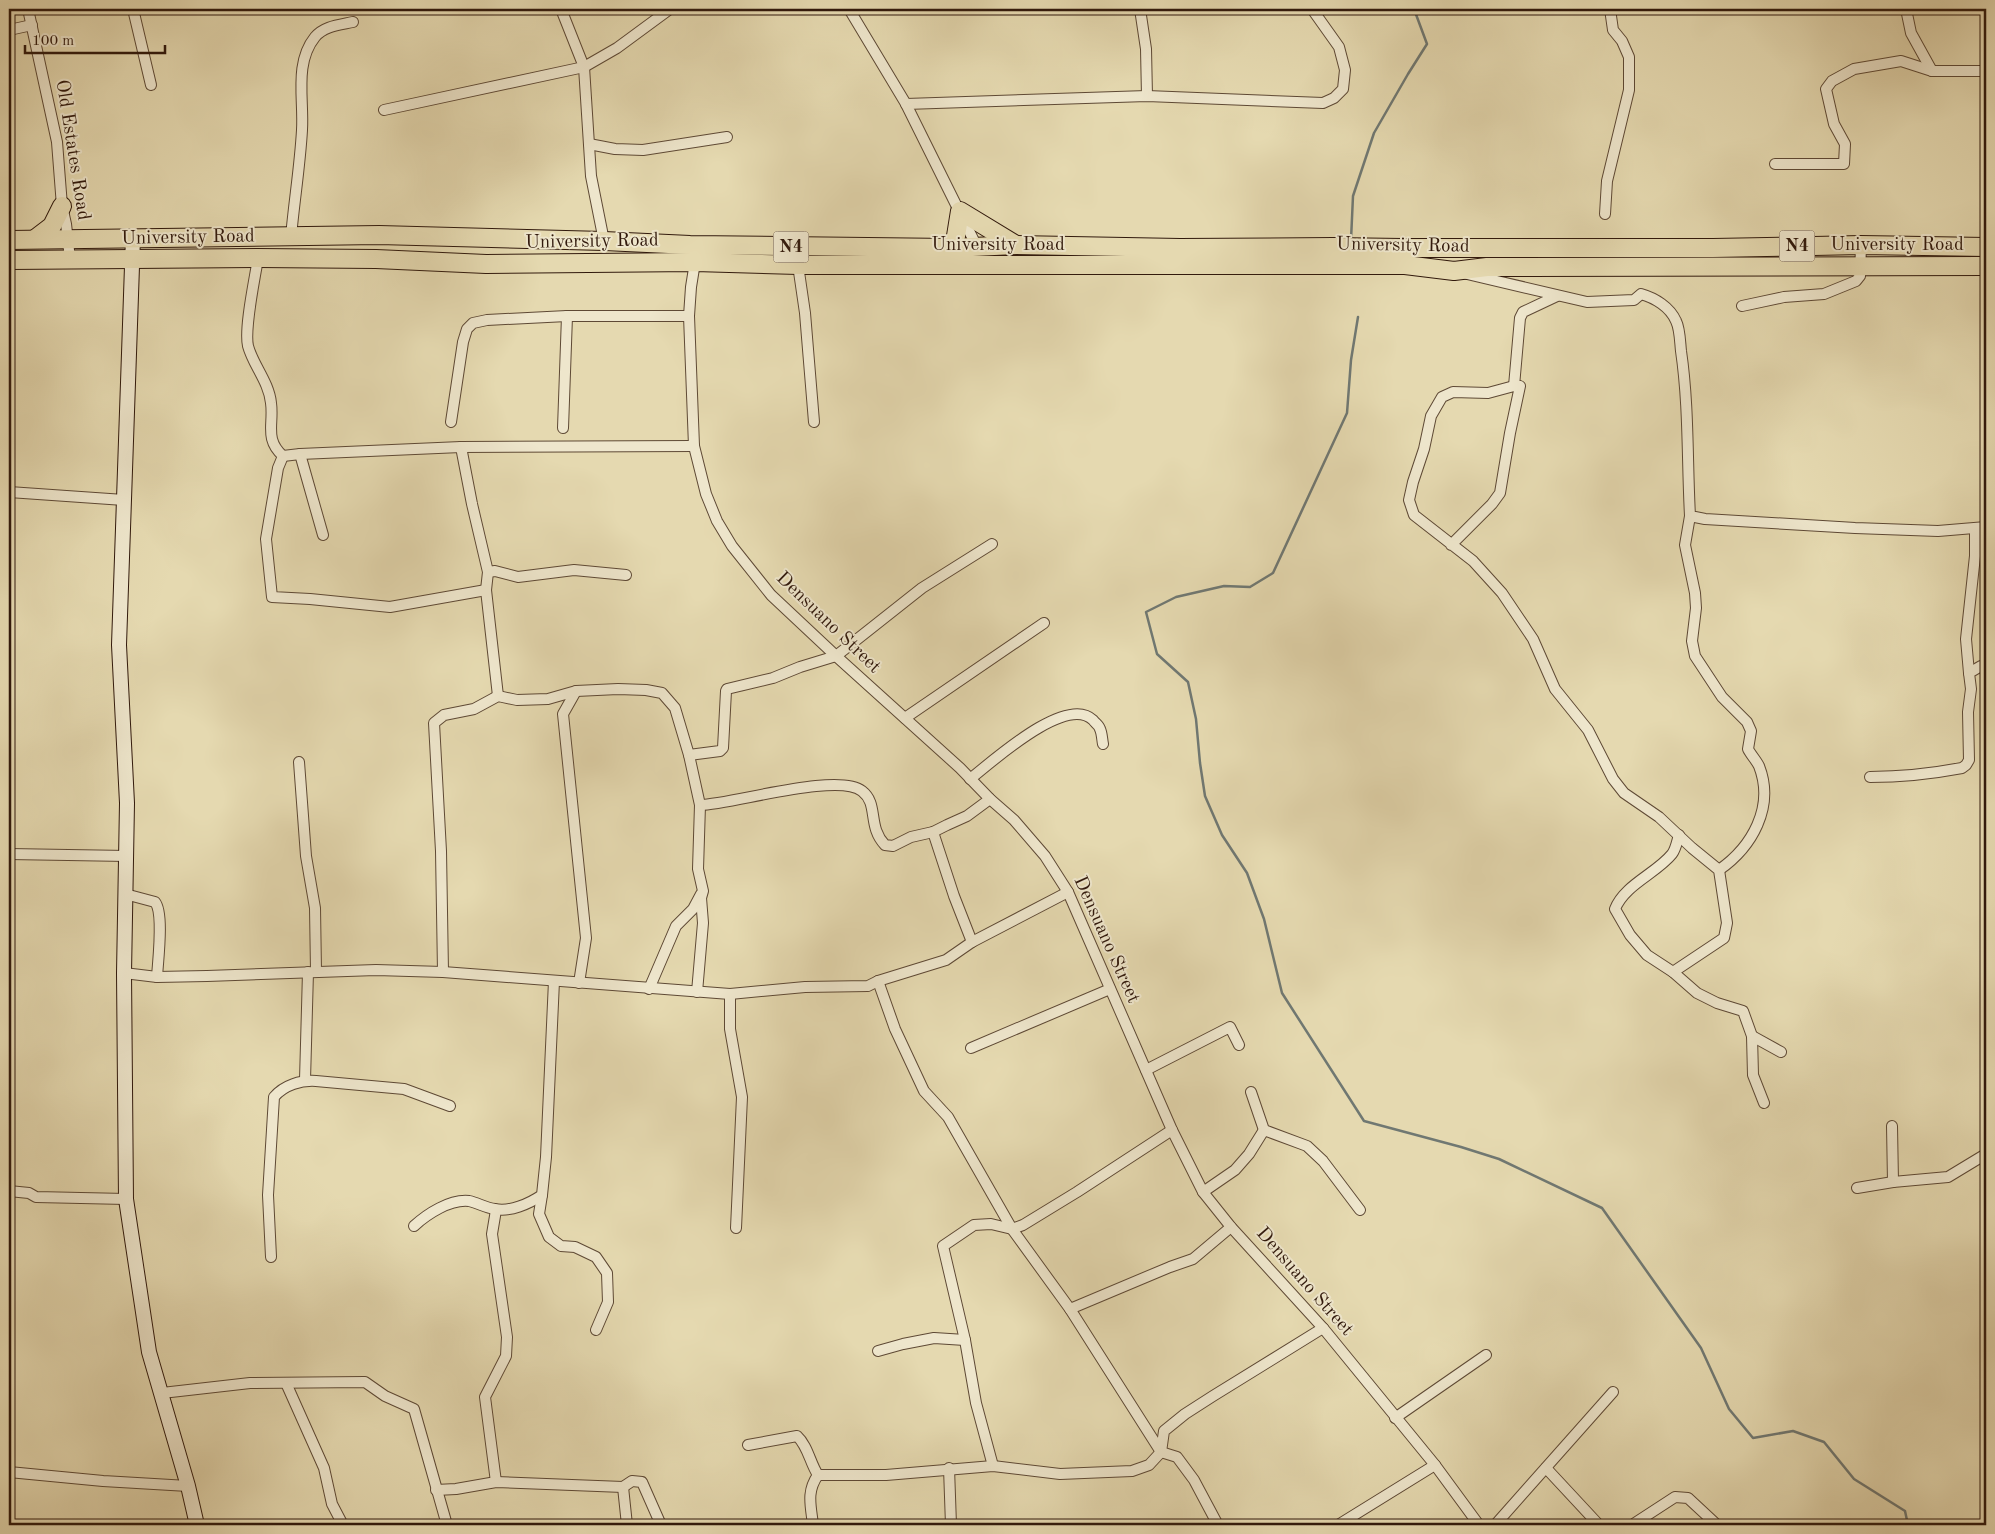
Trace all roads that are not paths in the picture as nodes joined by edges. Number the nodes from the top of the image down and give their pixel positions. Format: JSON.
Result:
{"nodes":[{"id":1,"x":28,"y":9,"type":"edge"},
{"id":2,"x":133,"y":9,"type":"edge"},
{"id":3,"x":562,"y":9,"type":"edge"},
{"id":4,"x":670,"y":9,"type":"edge"},
{"id":5,"x":849,"y":9,"type":"edge"},
{"id":6,"x":1140,"y":9,"type":"edge"},
{"id":7,"x":1312,"y":9,"type":"edge"},
{"id":8,"x":1610,"y":9,"type":"edge"},
{"id":9,"x":1906,"y":9,"type":"edge"},
{"id":10,"x":353,"y":22,"type":"dead end"},
{"id":11,"x":32,"y":25,"type":"junction"},
{"id":12,"x":9,"y":30,"type":"edge"},
{"id":13,"x":584,"y":67,"type":"junction"},
{"id":14,"x":1932,"y":70,"type":"junction"},
{"id":15,"x":1986,"y":71,"type":"edge"},
{"id":16,"x":151,"y":84,"type":"dead end"},
{"id":17,"x":1147,"y":96,"type":"junction"},
{"id":18,"x":906,"y":104,"type":"junction"},
{"id":19,"x":384,"y":110,"type":"dead end"},
{"id":20,"x":727,"y":137,"type":"dead end"},
{"id":21,"x":589,"y":144,"type":"junction"},
{"id":22,"x":1775,"y":164,"type":"dead end"},
{"id":23,"x":62,"y":206,"type":"junction"},
{"id":24,"x":960,"y":210,"type":"junction"},
{"id":25,"x":1605,"y":214,"type":"dead end"},
{"id":26,"x":133,"y":237,"type":"junction"},
{"id":27,"x":291,"y":237,"type":"junction"},
{"id":28,"x":35,"y":239,"type":"junction"},
{"id":29,"x":68,"y":239,"type":"junction"},
{"id":30,"x":9,"y":240,"type":"edge"},
{"id":31,"x":604,"y":241,"type":"junction"},
{"id":32,"x":1016,"y":245,"type":"junction"},
{"id":33,"x":1862,"y":245,"type":"junction"},
{"id":34,"x":977,"y":247,"type":"junction"},
{"id":35,"x":1986,"y":247,"type":"edge"},
{"id":36,"x":951,"y":248,"type":"junction"},
{"id":37,"x":692,"y":253,"type":"junction"},
{"id":38,"x":258,"y":258,"type":"junction"},
{"id":39,"x":70,"y":259,"type":"junction"},
{"id":40,"x":132,"y":259,"type":"junction"},
{"id":41,"x":9,"y":260,"type":"edge"},
{"id":42,"x":798,"y":265,"type":"junction"},
{"id":43,"x":986,"y":266,"type":"junction"},
{"id":44,"x":1861,"y":266,"type":"junction"},
{"id":45,"x":1986,"y":266,"type":"edge"},
{"id":46,"x":1454,"y":271,"type":"junction"},
{"id":47,"x":1557,"y":296,"type":"junction"},
{"id":48,"x":1742,"y":306,"type":"dead end"},
{"id":49,"x":567,"y":316,"type":"junction"},
{"id":50,"x":688,"y":316,"type":"junction"},
{"id":51,"x":1514,"y":386,"type":"junction"},
{"id":52,"x":451,"y":422,"type":"dead end"},
{"id":53,"x":814,"y":422,"type":"dead end"},
{"id":54,"x":563,"y":428,"type":"dead end"},
{"id":55,"x":461,"y":446,"type":"junction"},
{"id":56,"x":694,"y":446,"type":"junction"},
{"id":57,"x":300,"y":454,"type":"junction"},
{"id":58,"x":283,"y":456,"type":"junction"},
{"id":59,"x":9,"y":492,"type":"edge"},
{"id":60,"x":124,"y":500,"type":"junction"},
{"id":61,"x":1690,"y":516,"type":"junction"},
{"id":62,"x":1986,"y":527,"type":"edge"},
{"id":63,"x":1975,"y":529,"type":"junction"},
{"id":64,"x":324,"y":534,"type":"dead end"},
{"id":65,"x":992,"y":544,"type":"dead end"},
{"id":66,"x":1451,"y":545,"type":"junction"},
{"id":67,"x":488,"y":572,"type":"junction"},
{"id":68,"x":626,"y":575,"type":"dead end"},
{"id":69,"x":486,"y":590,"type":"junction"},
{"id":70,"x":1044,"y":623,"type":"dead end"},
{"id":71,"x":836,"y":656,"type":"junction"},
{"id":72,"x":1986,"y":667,"type":"edge"},
{"id":73,"x":1969,"y":673,"type":"junction"},
{"id":74,"x":576,"y":691,"type":"junction"},
{"id":75,"x":498,"y":696,"type":"junction"},
{"id":76,"x":548,"y":699,"type":"junction"},
{"id":77,"x":563,"y":714,"type":"junction"},
{"id":78,"x":905,"y":718,"type":"junction"},
{"id":79,"x":1103,"y":744,"type":"dead end"},
{"id":80,"x":689,"y":755,"type":"junction"},
{"id":81,"x":300,"y":762,"type":"dead end"},
{"id":82,"x":1870,"y":776,"type":"dead end"},
{"id":83,"x":970,"y":779,"type":"junction"},
{"id":84,"x":990,"y":799,"type":"junction"},
{"id":85,"x":700,"y":805,"type":"junction"},
{"id":86,"x":933,"y":832,"type":"junction"},
{"id":87,"x":1679,"y":835,"type":"junction"},
{"id":88,"x":9,"y":854,"type":"edge"},
{"id":89,"x":127,"y":856,"type":"junction"},
{"id":90,"x":1719,"y":870,"type":"junction"},
{"id":91,"x":703,"y":891,"type":"junction"},
{"id":92,"x":1068,"y":892,"type":"junction"},
{"id":93,"x":125,"y":894,"type":"junction"},
{"id":94,"x":972,"y":942,"type":"junction"},
{"id":95,"x":312,"y":972,"type":"junction"},
{"id":96,"x":444,"y":972,"type":"junction"},
{"id":97,"x":1673,"y":972,"type":"junction"},
{"id":98,"x":124,"y":973,"type":"junction"},
{"id":99,"x":157,"y":977,"type":"junction"},
{"id":100,"x":554,"y":980,"type":"junction"},
{"id":101,"x":878,"y":981,"type":"junction"},
{"id":102,"x":579,"y":983,"type":"junction"},
{"id":103,"x":649,"y":989,"type":"junction"},
{"id":104,"x":1110,"y":989,"type":"junction"},
{"id":105,"x":697,"y":992,"type":"junction"},
{"id":106,"x":730,"y":994,"type":"junction"},
{"id":107,"x":1752,"y":1036,"type":"junction"},
{"id":108,"x":1239,"y":1045,"type":"dead end"},
{"id":109,"x":971,"y":1048,"type":"dead end"},
{"id":110,"x":1781,"y":1052,"type":"dead end"},
{"id":111,"x":1146,"y":1070,"type":"junction"},
{"id":112,"x":305,"y":1080,"type":"junction"},
{"id":113,"x":1252,"y":1092,"type":"dead end"},
{"id":114,"x":1764,"y":1103,"type":"dead end"},
{"id":115,"x":450,"y":1106,"type":"dead end"},
{"id":116,"x":1892,"y":1126,"type":"dead end"},
{"id":117,"x":1172,"y":1130,"type":"junction"},
{"id":118,"x":1264,"y":1130,"type":"junction"},
{"id":119,"x":1986,"y":1154,"type":"edge"},
{"id":120,"x":1894,"y":1182,"type":"junction"},
{"id":121,"x":1857,"y":1188,"type":"dead end"},
{"id":122,"x":9,"y":1191,"type":"edge"},
{"id":123,"x":1203,"y":1192,"type":"junction"},
{"id":124,"x":542,"y":1195,"type":"junction"},
{"id":125,"x":126,"y":1199,"type":"junction"},
{"id":126,"x":496,"y":1210,"type":"junction"},
{"id":127,"x":1360,"y":1210,"type":"dead end"},
{"id":128,"x":414,"y":1226,"type":"dead end"},
{"id":129,"x":1232,"y":1227,"type":"junction"},
{"id":130,"x":736,"y":1228,"type":"dead end"},
{"id":131,"x":1012,"y":1229,"type":"junction"},
{"id":132,"x":271,"y":1258,"type":"dead end"},
{"id":133,"x":1070,"y":1309,"type":"junction"},
{"id":134,"x":1323,"y":1328,"type":"junction"},
{"id":135,"x":596,"y":1330,"type":"dead end"},
{"id":136,"x":965,"y":1340,"type":"junction"},
{"id":137,"x":878,"y":1351,"type":"dead end"},
{"id":138,"x":1486,"y":1355,"type":"dead end"},
{"id":139,"x":286,"y":1383,"type":"junction"},
{"id":140,"x":1614,"y":1392,"type":"dead end"},
{"id":141,"x":162,"y":1393,"type":"junction"},
{"id":142,"x":1395,"y":1418,"type":"junction"},
{"id":143,"x":748,"y":1445,"type":"dead end"},
{"id":144,"x":1161,"y":1452,"type":"junction"},
{"id":145,"x":1435,"y":1465,"type":"junction"},
{"id":146,"x":993,"y":1466,"type":"junction"},
{"id":147,"x":949,"y":1468,"type":"junction"},
{"id":148,"x":1546,"y":1468,"type":"junction"},
{"id":149,"x":9,"y":1472,"type":"edge"},
{"id":150,"x":818,"y":1475,"type":"junction"},
{"id":151,"x":496,"y":1482,"type":"junction"},
{"id":152,"x":188,"y":1486,"type":"junction"},
{"id":153,"x":623,"y":1487,"type":"junction"},
{"id":154,"x":436,"y":1490,"type":"junction"},
{"id":155,"x":197,"y":1525,"type":"edge"},
{"id":156,"x":343,"y":1525,"type":"edge"},
{"id":157,"x":447,"y":1525,"type":"edge"},
{"id":158,"x":627,"y":1525,"type":"edge"},
{"id":159,"x":661,"y":1525,"type":"edge"},
{"id":160,"x":813,"y":1525,"type":"edge"},
{"id":161,"x":951,"y":1525,"type":"edge"},
{"id":162,"x":1218,"y":1525,"type":"edge"},
{"id":163,"x":1338,"y":1525,"type":"edge"},
{"id":164,"x":1479,"y":1525,"type":"edge"},
{"id":165,"x":1495,"y":1525,"type":"edge"},
{"id":166,"x":1599,"y":1525,"type":"edge"},
{"id":167,"x":1632,"y":1525,"type":"edge"},
{"id":168,"x":1716,"y":1525,"type":"edge"}],
"edges":[{"from":1,"to":11,"type":"street","name":"Old Estates Road"},
{"from":2,"to":16,"type":"street"},
{"from":3,"to":13,"type":"street"},
{"from":4,"to":13,"type":"street"},
{"from":5,"to":18,"type":"street"},
{"from":6,"to":17,"type":"street"},
{"from":7,"to":17,"type":"street"},
{"from":8,"to":25,"type":"street"},
{"from":9,"to":14,"type":"street"},
{"from":10,"to":27,"type":"street"},
{"from":11,"to":12,"type":"street"},
{"from":11,"to":23,"type":"street","name":"Old Estates Road"},
{"from":13,"to":19,"type":"street"},
{"from":13,"to":21,"type":"street"},
{"from":14,"to":15,"type":"street"},
{"from":14,"to":22,"type":"street"},
{"from":17,"to":18,"type":"street"},
{"from":18,"to":24,"type":"street"},
{"from":20,"to":21,"type":"street"},
{"from":21,"to":31,"type":"street"},
{"from":23,"to":28,"type":"highway"},
{"from":23,"to":29,"type":"street","name":"Old Estates Road"},
{"from":24,"to":32,"type":"highway"},
{"from":24,"to":34,"type":"street"},
{"from":24,"to":36,"type":"highway"},
{"from":26,"to":27,"type":"highway","name":"University Road","number":"N4"},
{"from":26,"to":29,"type":"highway","name":"University Road","number":"N4"},
{"from":26,"to":40,"type":"street"},
{"from":27,"to":31,"type":"highway","name":"University Road","number":"N4"},
{"from":28,"to":29,"type":"highway","name":"University Road","number":"N4"},
{"from":28,"to":30,"type":"highway","name":"University Road","number":"N4"},
{"from":29,"to":39,"type":"street","name":"Old Estates Road"},
{"from":31,"to":37,"type":"highway","name":"University Road","number":"N4"},
{"from":32,"to":33,"type":"highway","name":"University Road","number":"N4"},
{"from":32,"to":34,"type":"highway","name":"University Road","number":"N4"},
{"from":33,"to":35,"type":"highway","name":"University Road","number":"N4"},
{"from":33,"to":44,"type":"street"},
{"from":34,"to":36,"type":"highway","name":"University Road","number":"N4"},
{"from":34,"to":43,"type":"street"},
{"from":36,"to":37,"type":"highway","name":"University Road","number":"N4"},
{"from":37,"to":38,"type":"highway","name":"University Road","number":"N4"},
{"from":37,"to":42,"type":"highway","name":"University Road","number":"N4"},
{"from":37,"to":50,"type":"street","name":"Densuano Street"},
{"from":38,"to":40,"type":"highway","name":"University Road","number":"N4"},
{"from":38,"to":58,"type":"street"},
{"from":39,"to":40,"type":"highway","name":"University Road","number":"N4"},
{"from":39,"to":41,"type":"highway","name":"University Road","number":"N4"},
{"from":40,"to":60,"type":"street"},
{"from":42,"to":43,"type":"highway","name":"University Road","number":"N4"},
{"from":42,"to":53,"type":"street"},
{"from":43,"to":46,"type":"highway","name":"University Road","number":"N4"},
{"from":44,"to":45,"type":"highway","name":"University Road","number":"N4"},
{"from":44,"to":46,"type":"highway","name":"University Road","number":"N4"},
{"from":44,"to":48,"type":"street"},
{"from":46,"to":47,"type":"street"},
{"from":47,"to":51,"type":"street"},
{"from":47,"to":61,"type":"street"},
{"from":49,"to":50,"type":"street"},
{"from":49,"to":52,"type":"street"},
{"from":49,"to":54,"type":"street"},
{"from":50,"to":56,"type":"street","name":"Densuano Street"},
{"from":51,"to":66,"type":"street"},
{"from":51,"to":66,"type":"street"},
{"from":55,"to":56,"type":"street"},
{"from":55,"to":57,"type":"street"},
{"from":55,"to":67,"type":"street"},
{"from":56,"to":71,"type":"street","name":"Densuano Street"},
{"from":57,"to":58,"type":"street"},
{"from":57,"to":64,"type":"street"},
{"from":58,"to":69,"type":"street"},
{"from":59,"to":60,"type":"street"},
{"from":60,"to":89,"type":"street"},
{"from":61,"to":63,"type":"street"},
{"from":61,"to":90,"type":"street"},
{"from":62,"to":63,"type":"street"},
{"from":63,"to":73,"type":"street"},
{"from":65,"to":71,"type":"street"},
{"from":66,"to":87,"type":"street"},
{"from":67,"to":68,"type":"street"},
{"from":67,"to":69,"type":"street"},
{"from":69,"to":75,"type":"street"},
{"from":70,"to":78,"type":"street"},
{"from":71,"to":78,"type":"street","name":"Densuano Street"},
{"from":71,"to":80,"type":"street"},
{"from":72,"to":73,"type":"street"},
{"from":73,"to":82,"type":"street"},
{"from":74,"to":76,"type":"street"},
{"from":74,"to":77,"type":"street"},
{"from":74,"to":80,"type":"street"},
{"from":75,"to":76,"type":"street"},
{"from":75,"to":96,"type":"street"},
{"from":76,"to":77,"type":"street"},
{"from":77,"to":102,"type":"street"},
{"from":78,"to":83,"type":"street","name":"Densuano Street"},
{"from":79,"to":83,"type":"street"},
{"from":80,"to":85,"type":"street"},
{"from":81,"to":95,"type":"street"},
{"from":83,"to":84,"type":"street","name":"Densuano Street"},
{"from":84,"to":86,"type":"street"},
{"from":84,"to":92,"type":"street","name":"Densuano Street"},
{"from":85,"to":86,"type":"street"},
{"from":85,"to":91,"type":"street"},
{"from":86,"to":94,"type":"street"},
{"from":87,"to":90,"type":"street"},
{"from":87,"to":97,"type":"street"},
{"from":88,"to":89,"type":"street"},
{"from":89,"to":93,"type":"street"},
{"from":90,"to":97,"type":"street"},
{"from":91,"to":103,"type":"street"},
{"from":91,"to":105,"type":"street"},
{"from":92,"to":94,"type":"street"},
{"from":92,"to":104,"type":"street","name":"Densuano Street"},
{"from":93,"to":98,"type":"street"},
{"from":93,"to":99,"type":"street"},
{"from":94,"to":101,"type":"street"},
{"from":95,"to":96,"type":"street"},
{"from":95,"to":99,"type":"street"},
{"from":95,"to":112,"type":"street"},
{"from":96,"to":100,"type":"street"},
{"from":97,"to":107,"type":"street"},
{"from":98,"to":99,"type":"street"},
{"from":98,"to":125,"type":"street"},
{"from":100,"to":102,"type":"street"},
{"from":100,"to":124,"type":"street"},
{"from":101,"to":106,"type":"street"},
{"from":101,"to":131,"type":"street"},
{"from":102,"to":103,"type":"street"},
{"from":103,"to":105,"type":"street"},
{"from":104,"to":109,"type":"street"},
{"from":104,"to":111,"type":"street","name":"Densuano Street"},
{"from":105,"to":106,"type":"street"},
{"from":106,"to":130,"type":"street"},
{"from":107,"to":110,"type":"street"},
{"from":107,"to":114,"type":"street"},
{"from":108,"to":111,"type":"street"},
{"from":111,"to":117,"type":"street","name":"Densuano Street"},
{"from":112,"to":115,"type":"street"},
{"from":112,"to":132,"type":"street"},
{"from":113,"to":118,"type":"street"},
{"from":116,"to":120,"type":"street"},
{"from":117,"to":123,"type":"street","name":"Densuano Street"},
{"from":117,"to":131,"type":"street"},
{"from":118,"to":123,"type":"street"},
{"from":118,"to":127,"type":"street"},
{"from":119,"to":120,"type":"street"},
{"from":120,"to":121,"type":"street"},
{"from":122,"to":125,"type":"street"},
{"from":123,"to":129,"type":"street","name":"Densuano Street"},
{"from":124,"to":126,"type":"street"},
{"from":124,"to":135,"type":"street"},
{"from":125,"to":141,"type":"street"},
{"from":126,"to":128,"type":"street"},
{"from":126,"to":151,"type":"street"},
{"from":129,"to":133,"type":"street"},
{"from":129,"to":134,"type":"street","name":"Densuano Street"},
{"from":131,"to":133,"type":"street"},
{"from":131,"to":136,"type":"street"},
{"from":133,"to":144,"type":"street"},
{"from":134,"to":142,"type":"street","name":"Densuano Street"},
{"from":134,"to":144,"type":"street"},
{"from":136,"to":137,"type":"street"},
{"from":136,"to":146,"type":"street"},
{"from":138,"to":142,"type":"street"},
{"from":139,"to":141,"type":"street"},
{"from":139,"to":154,"type":"street"},
{"from":139,"to":156,"type":"street"},
{"from":140,"to":148,"type":"street"},
{"from":141,"to":152,"type":"street"},
{"from":142,"to":145,"type":"street","name":"Densuano Street"},
{"from":143,"to":150,"type":"street"},
{"from":144,"to":146,"type":"street"},
{"from":144,"to":162,"type":"street"},
{"from":145,"to":163,"type":"street"},
{"from":145,"to":164,"type":"street","name":"Densuano Street"},
{"from":146,"to":147,"type":"street"},
{"from":147,"to":150,"type":"street"},
{"from":147,"to":161,"type":"street"},
{"from":148,"to":165,"type":"street"},
{"from":148,"to":166,"type":"street"},
{"from":149,"to":152,"type":"street"},
{"from":150,"to":160,"type":"street"},
{"from":151,"to":153,"type":"street"},
{"from":151,"to":154,"type":"street"},
{"from":152,"to":155,"type":"street"},
{"from":153,"to":158,"type":"street"},
{"from":153,"to":159,"type":"street"},
{"from":154,"to":157,"type":"street"},
{"from":167,"to":168,"type":"street"}]}
